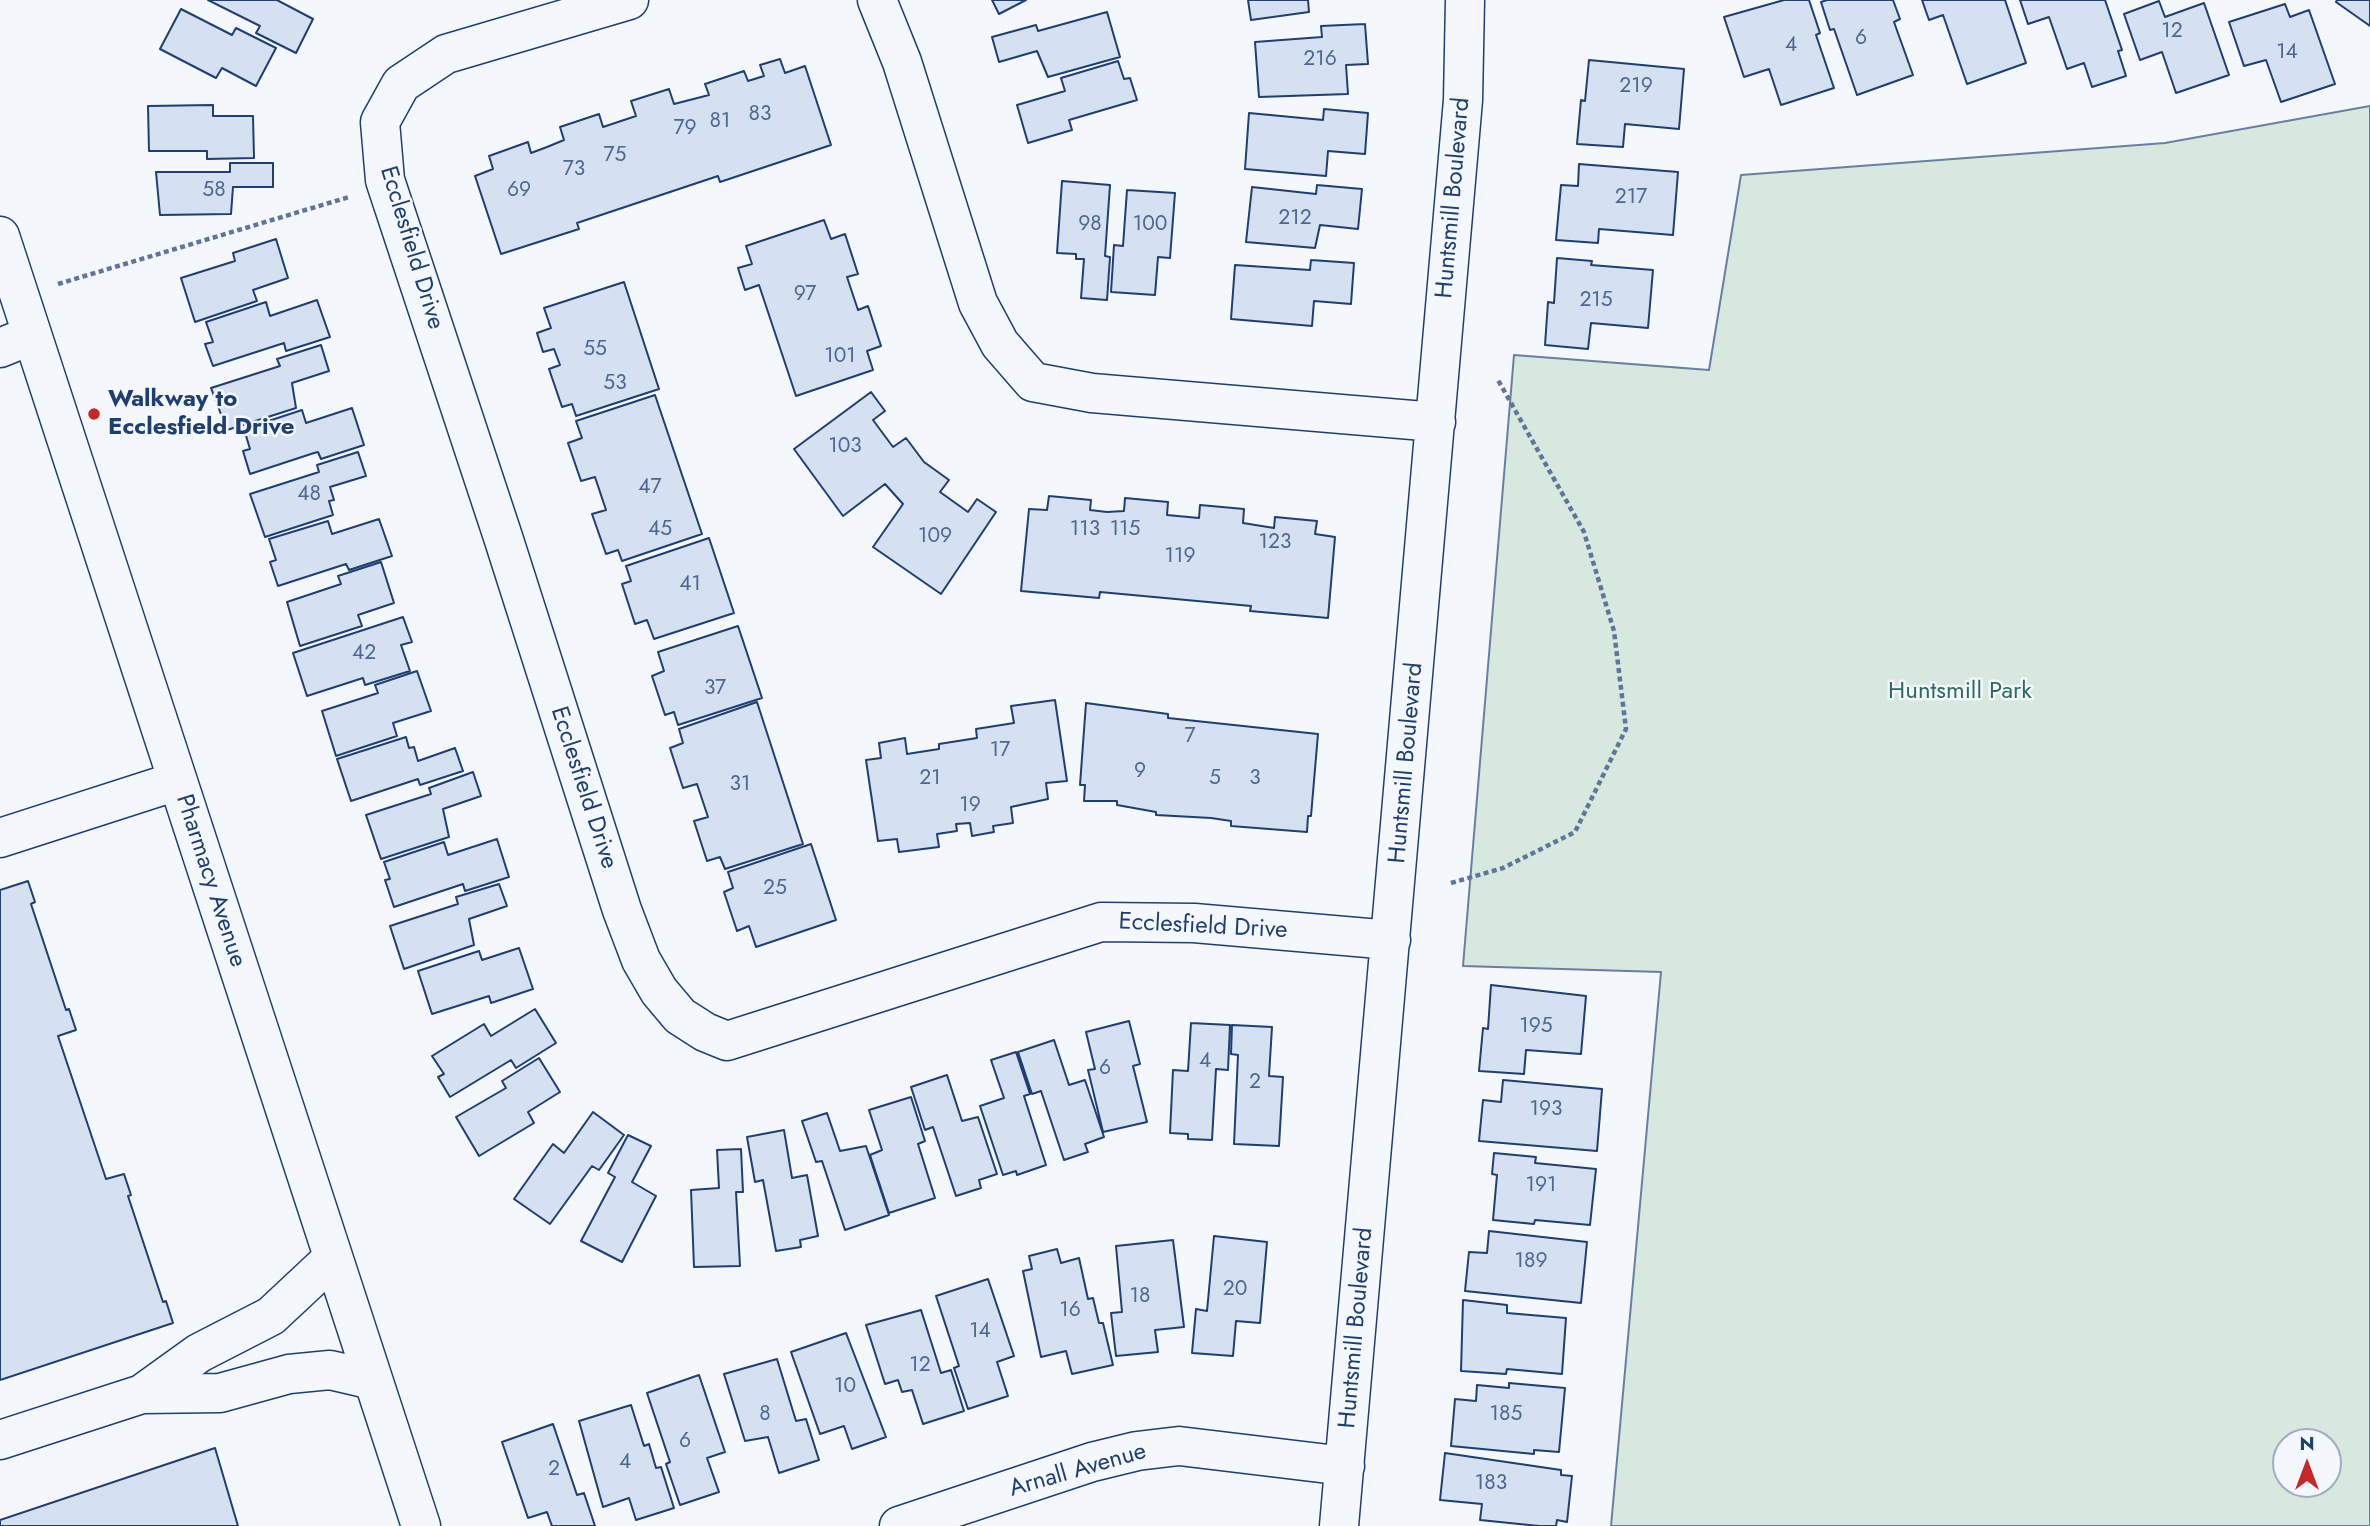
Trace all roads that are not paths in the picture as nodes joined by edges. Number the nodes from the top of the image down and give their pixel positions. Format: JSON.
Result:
{"nodes":[{"id":1,"x":629,"y":0,"type":"edge"},
{"id":2,"x":877,"y":0,"type":"edge"},
{"id":3,"x":1465,"y":0,"type":"edge"},
{"id":4,"x":0,"y":236,"type":"edge"},
{"id":5,"x":16,"y":342,"type":"edge"},
{"id":6,"x":1436,"y":422,"type":"junction"},
{"id":7,"x":177,"y":781,"type":"junction"},
{"id":8,"x":0,"y":838,"type":"edge"},
{"id":9,"x":1391,"y":940,"type":"junction"},
{"id":10,"x":333,"y":1258,"type":"junction"},
{"id":11,"x":373,"y":1380,"type":"junction"},
{"id":12,"x":142,"y":1394,"type":"junction"},
{"id":13,"x":0,"y":1440,"type":"edge"},
{"id":14,"x":1345,"y":1466,"type":"junction"},
{"id":15,"x":421,"y":1526,"type":"edge"},
{"id":16,"x":899,"y":1526,"type":"edge"},
{"id":17,"x":1339,"y":1526,"type":"edge"}],
"edges":[{"from":1,"to":9,"type":"street","name":"Ecclesfield Drive"},
{"from":2,"to":6,"type":"street"},
{"from":3,"to":6,"type":"street","name":"Huntsmill Boulevard"},
{"from":4,"to":5,"type":"street","name":"Pharmacy Avenue"},
{"from":5,"to":7,"type":"street","name":"Pharmacy Avenue"},
{"from":6,"to":9,"type":"street","name":"Huntsmill Boulevard"},
{"from":7,"to":8,"type":"street"},
{"from":7,"to":10,"type":"street","name":"Pharmacy Avenue"},
{"from":9,"to":14,"type":"street","name":"Huntsmill Boulevard"},
{"from":10,"to":11,"type":"street","name":"Pharmacy Avenue"},
{"from":10,"to":12,"type":"street"},
{"from":11,"to":12,"type":"street"},
{"from":11,"to":15,"type":"street","name":"Pharmacy Avenue"},
{"from":12,"to":13,"type":"street"},
{"from":14,"to":16,"type":"street","name":"Arnall Avenue"},
{"from":14,"to":17,"type":"street","name":"Huntsmill Boulevard"}]}
